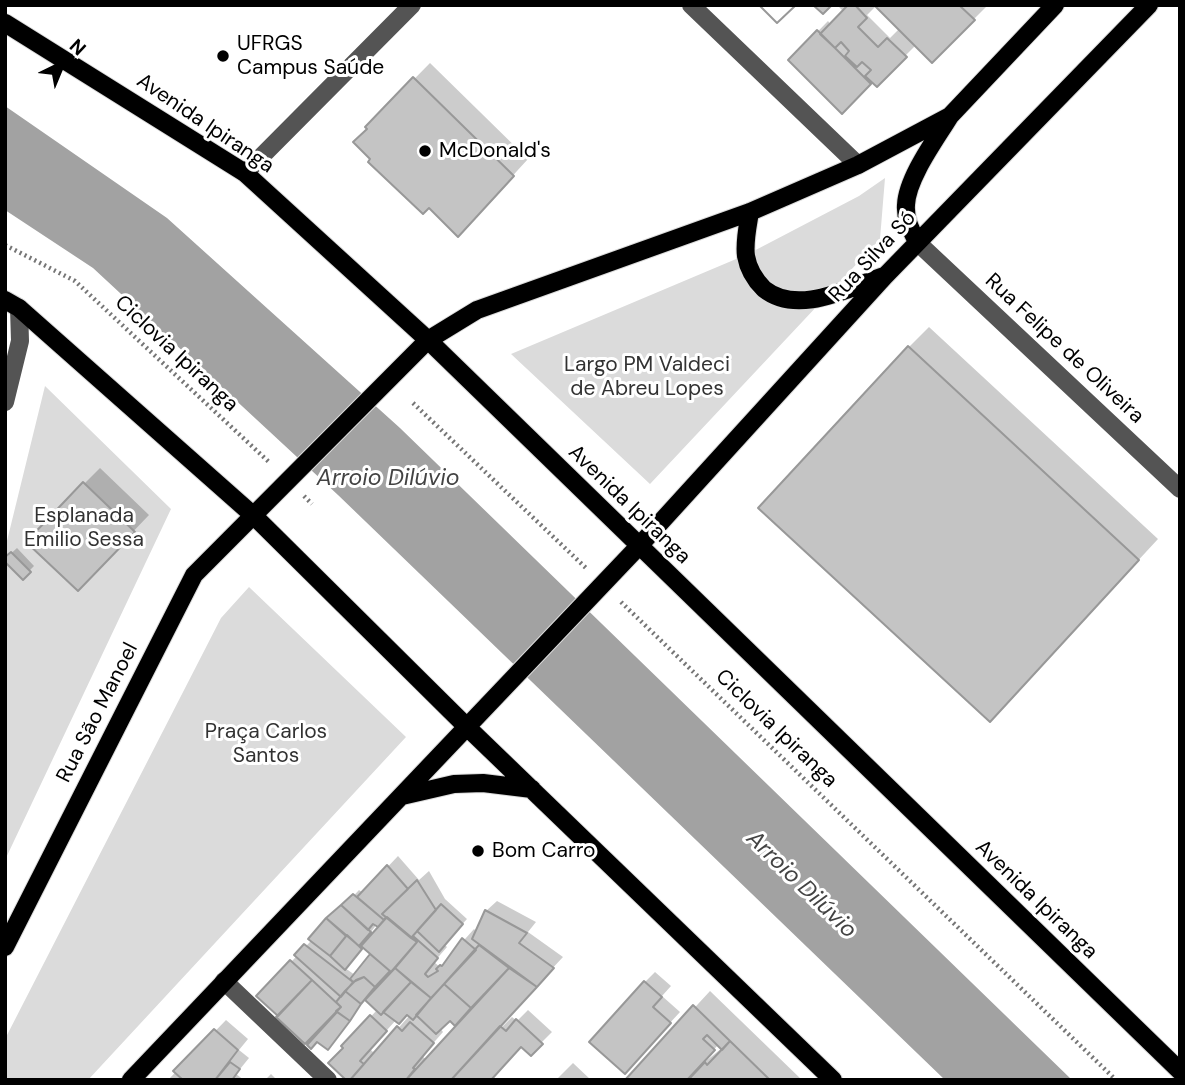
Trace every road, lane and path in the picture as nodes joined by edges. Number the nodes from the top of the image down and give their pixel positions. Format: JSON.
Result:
{"nodes":[{"id":1,"x":412,"y":5,"type":"edge"},
{"id":2,"x":691,"y":5,"type":"edge"},
{"id":3,"x":1055,"y":5,"type":"edge"},
{"id":4,"x":1149,"y":5,"type":"edge"},
{"id":5,"x":5,"y":23,"type":"edge"},
{"id":6,"x":950,"y":116,"type":"junction"},
{"id":7,"x":859,"y":165,"type":"junction"},
{"id":8,"x":246,"y":173,"type":"junction"},
{"id":9,"x":750,"y":212,"type":"junction"},
{"id":10,"x":917,"y":242,"type":"junction"},
{"id":11,"x":5,"y":244,"type":"edge"},
{"id":12,"x":885,"y":276,"type":"junction"},
{"id":13,"x":12,"y":304,"type":"edge"},
{"id":14,"x":428,"y":340,"type":"junction"},
{"id":15,"x":5,"y":402,"type":"edge"},
{"id":16,"x":413,"y":403,"type":"dead end"},
{"id":17,"x":294,"y":476,"type":"junction"},
{"id":18,"x":1180,"y":489,"type":"edge"},
{"id":19,"x":313,"y":504,"type":"dead end"},
{"id":20,"x":254,"y":516,"type":"junction"},
{"id":21,"x":639,"y":546,"type":"junction"},
{"id":22,"x":599,"y":588,"type":"junction"},
{"id":23,"x":468,"y":728,"type":"junction"},
{"id":24,"x":532,"y":789,"type":"junction"},
{"id":25,"x":402,"y":796,"type":"junction"},
{"id":26,"x":5,"y":947,"type":"edge"},
{"id":27,"x":224,"y":981,"type":"junction"},
{"id":28,"x":1180,"y":1071,"type":"edge"},
{"id":29,"x":131,"y":1080,"type":"edge"},
{"id":30,"x":328,"y":1080,"type":"edge"},
{"id":31,"x":833,"y":1080,"type":"edge"},
{"id":32,"x":1116,"y":1080,"type":"edge"}],
"edges":[{"from":1,"to":8,"type":"street"},
{"from":2,"to":7,"type":"street"},
{"from":3,"to":6,"type":"main road"},
{"from":4,"to":10,"type":"main road","name":"Rua Silva Só"},
{"from":5,"to":8,"type":"main road","name":"Avenida Ipiranga"},
{"from":6,"to":7,"type":"main road"},
{"from":6,"to":10,"type":"main road"},
{"from":7,"to":9,"type":"main road"},
{"from":8,"to":14,"type":"main road","name":"Avenida Ipiranga"},
{"from":9,"to":12,"type":"main road"},
{"from":9,"to":14,"type":"main road"},
{"from":10,"to":12,"type":"main road","name":"Rua Silva Só"},
{"from":10,"to":18,"type":"street","name":"Rua Felipe de Oliveira"},
{"from":11,"to":17,"type":"path","name":"Ciclovia Ipiranga"},
{"from":12,"to":21,"type":"main road","name":"Rua Silva Só"},
{"from":13,"to":15,"type":"street"},
{"from":13,"to":20,"type":"main road"},
{"from":14,"to":17,"type":"main road","name":"Rua São Manoel"},
{"from":14,"to":21,"type":"main road","name":"Avenida Ipiranga"},
{"from":16,"to":22,"type":"path","name":"Ciclovia Ipiranga"},
{"from":17,"to":19,"type":"path","name":"Ciclovia Ipiranga"},
{"from":17,"to":20,"type":"main road","name":"Rua São Manoel"},
{"from":20,"to":23,"type":"main road"},
{"from":20,"to":26,"type":"main road","name":"Rua São Manoel"},
{"from":21,"to":22,"type":"main road","name":"Rua Silva Só"},
{"from":21,"to":28,"type":"main road","name":"Avenida Ipiranga"},
{"from":22,"to":23,"type":"main road","name":"Rua Silva Só"},
{"from":22,"to":32,"type":"path","name":"Ciclovia Ipiranga"},
{"from":23,"to":24,"type":"main road"},
{"from":23,"to":25,"type":"main road"},
{"from":24,"to":25,"type":"main road"},
{"from":24,"to":31,"type":"main road"},
{"from":25,"to":27,"type":"main road"},
{"from":27,"to":29,"type":"main road"},
{"from":27,"to":30,"type":"street"}]}
